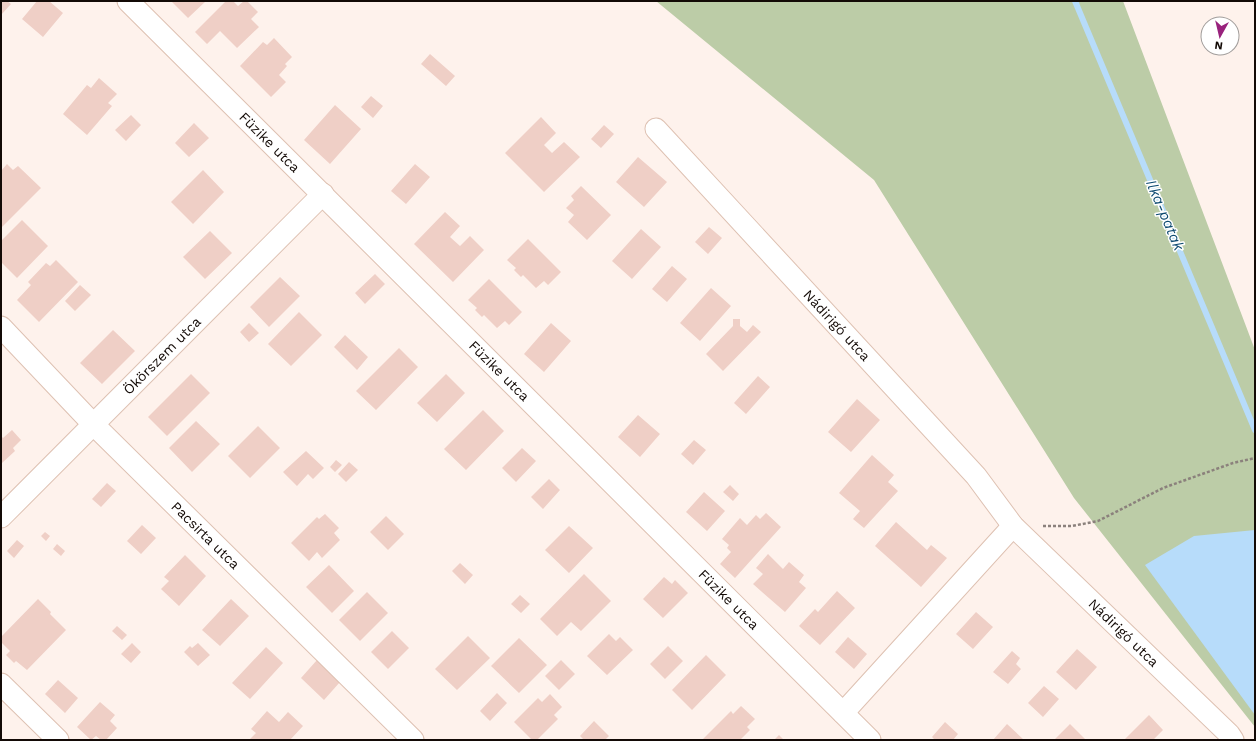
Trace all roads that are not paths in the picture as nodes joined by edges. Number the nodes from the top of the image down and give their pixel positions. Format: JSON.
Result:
{"nodes":[{"id":1,"x":128,"y":1,"type":"edge"},
{"id":2,"x":656,"y":129,"type":"dead end"},
{"id":3,"x":322,"y":194,"type":"junction"},
{"id":4,"x":1,"y":327,"type":"edge"},
{"id":5,"x":93,"y":424,"type":"junction"},
{"id":6,"x":1,"y":517,"type":"edge"},
{"id":7,"x":1013,"y":526,"type":"junction"},
{"id":8,"x":1,"y":684,"type":"edge"},
{"id":9,"x":843,"y":713,"type":"junction"},
{"id":10,"x":58,"y":740,"type":"edge"},
{"id":11,"x":413,"y":740,"type":"edge"},
{"id":12,"x":870,"y":740,"type":"edge"},
{"id":13,"x":1233,"y":740,"type":"edge"}],
"edges":[{"from":1,"to":3,"type":"street","name":"Füzike utca"},
{"from":2,"to":7,"type":"street","name":"Nádirigó utca"},
{"from":3,"to":5,"type":"street","name":"Ökörszem utca"},
{"from":3,"to":9,"type":"street","name":"Füzike utca"},
{"from":4,"to":5,"type":"street","name":"Pacsirta utca"},
{"from":5,"to":6,"type":"street","name":"Ökörszem utca"},
{"from":5,"to":11,"type":"street","name":"Pacsirta utca"},
{"from":7,"to":9,"type":"street"},
{"from":7,"to":13,"type":"street","name":"Nádirigó utca"},
{"from":8,"to":10,"type":"street"},
{"from":9,"to":12,"type":"street","name":"Füzike utca"}]}
